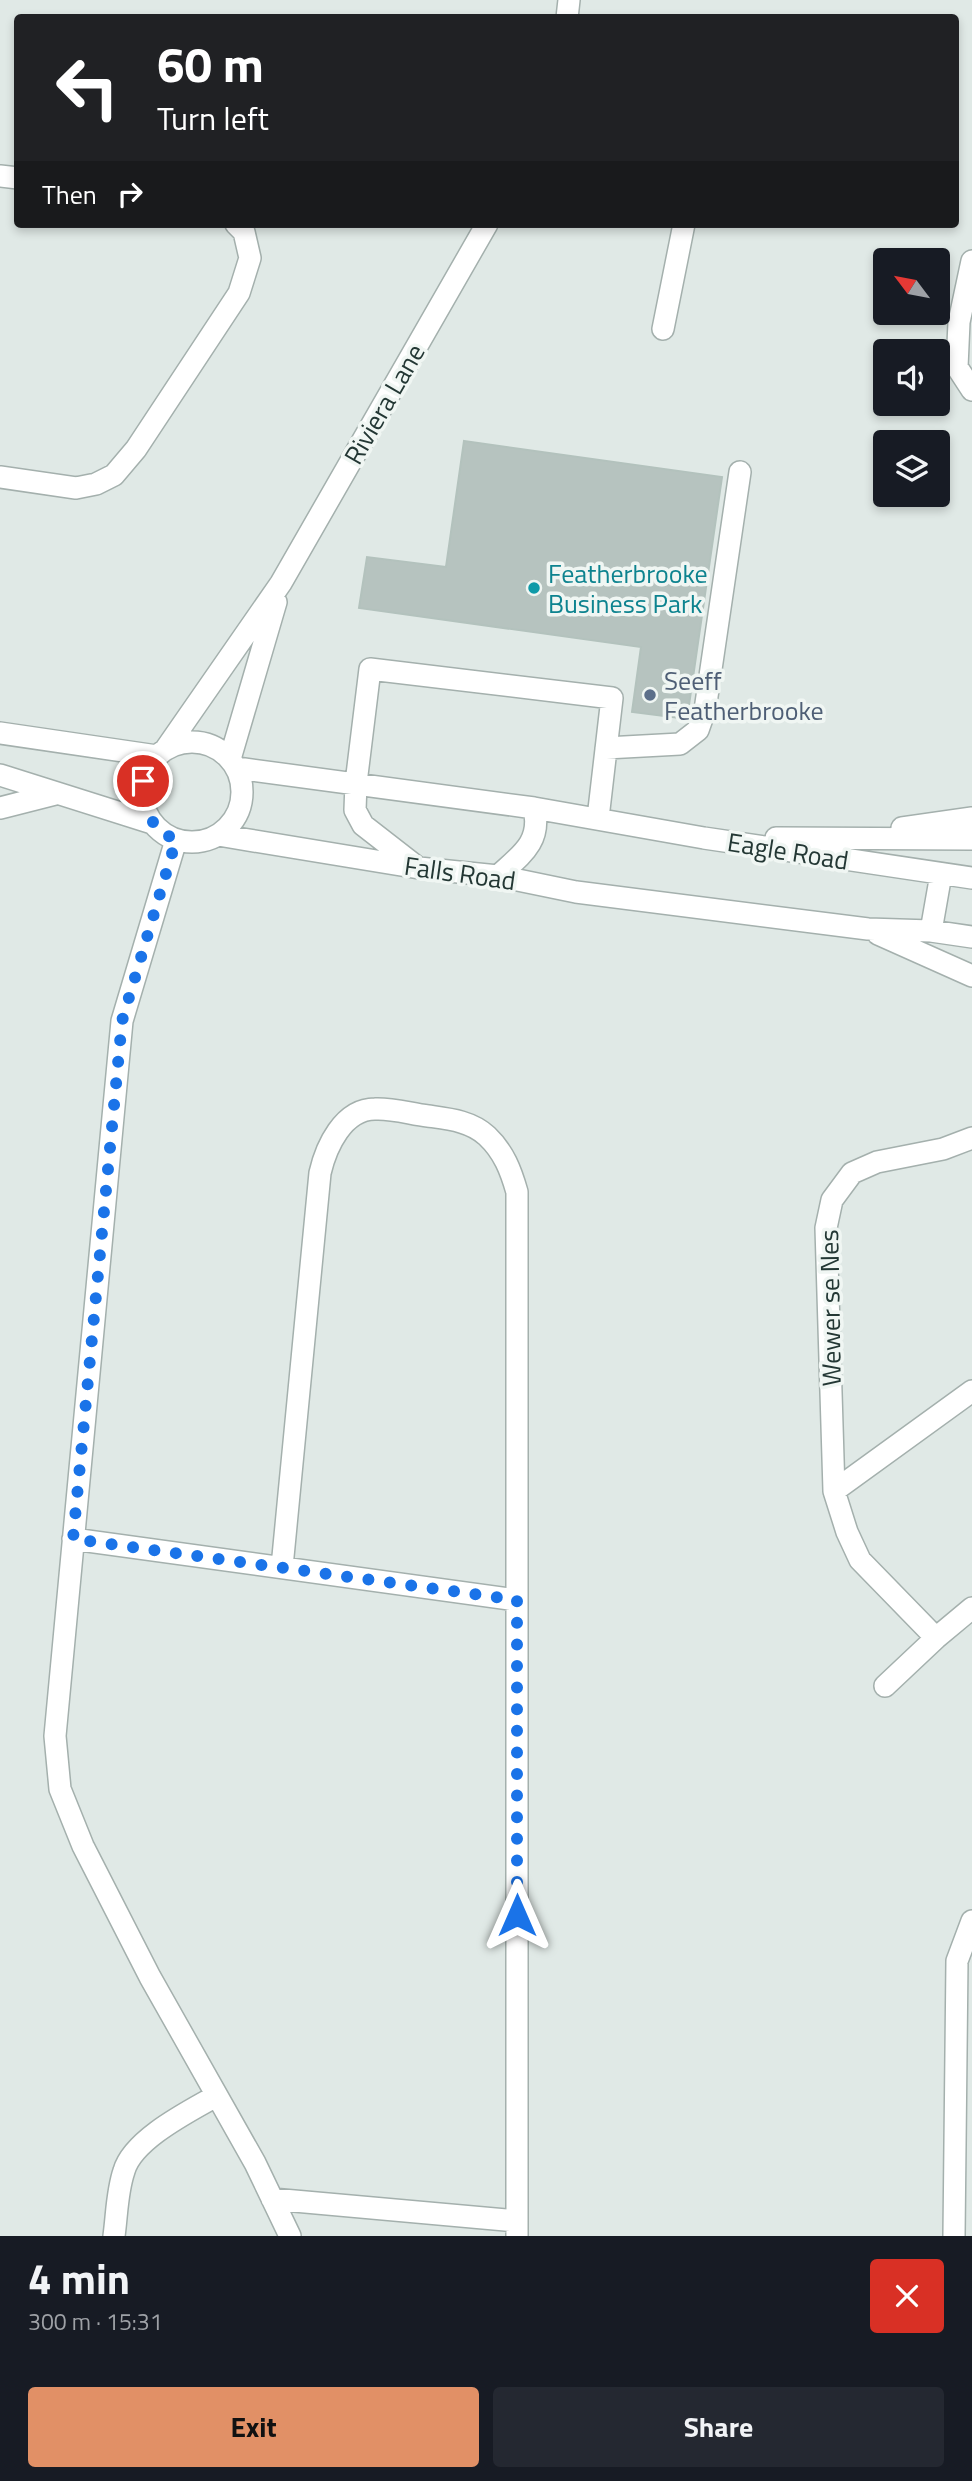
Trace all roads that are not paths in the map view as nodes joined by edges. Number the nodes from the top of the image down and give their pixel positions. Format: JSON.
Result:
{"nodes":[{"id":1,"x":240,"y":228,"type":"edge"},
{"id":2,"x":485,"y":228,"type":"edge"},
{"id":3,"x":683,"y":228,"type":"edge"},
{"id":4,"x":972,"y":261,"type":"edge"},
{"id":5,"x":663,"y":329,"type":"dead end"},
{"id":6,"x":972,"y":390,"type":"edge"},
{"id":7,"x":740,"y":472,"type":"dead end"},
{"id":8,"x":0,"y":477,"type":"edge"},
{"id":9,"x":281,"y":583,"type":"junction"},
{"id":10,"x":0,"y":733,"type":"edge"},
{"id":11,"x":606,"y":748,"type":"junction"},
{"id":12,"x":161,"y":753,"type":"junction"},
{"id":13,"x":234,"y":764,"type":"junction"},
{"id":14,"x":0,"y":775,"type":"edge"},
{"id":15,"x":356,"y":783,"type":"junction"},
{"id":16,"x":55,"y":794,"type":"junction"},
{"id":17,"x":0,"y":808,"type":"edge"},
{"id":18,"x":534,"y":808,"type":"junction"},
{"id":19,"x":597,"y":818,"type":"junction"},
{"id":20,"x":972,"y":818,"type":"edge"},
{"id":21,"x":152,"y":823,"type":"junction"},
{"id":22,"x":218,"y":835,"type":"junction"},
{"id":23,"x":704,"y":838,"type":"junction"},
{"id":24,"x":848,"y":838,"type":"junction"},
{"id":25,"x":972,"y":839,"type":"edge"},
{"id":26,"x":176,"y":840,"type":"junction"},
{"id":27,"x":419,"y":868,"type":"junction"},
{"id":28,"x":941,"y":874,"type":"junction"},
{"id":29,"x":498,"y":876,"type":"junction"},
{"id":30,"x":972,"y":878,"type":"edge"},
{"id":31,"x":868,"y":929,"type":"junction"},
{"id":32,"x":931,"y":931,"type":"junction"},
{"id":33,"x":972,"y":937,"type":"edge"},
{"id":34,"x":972,"y":976,"type":"edge"},
{"id":35,"x":972,"y":1138,"type":"edge"},
{"id":36,"x":972,"y":1391,"type":"edge"},
{"id":37,"x":834,"y":1492,"type":"junction"},
{"id":38,"x":73,"y":1539,"type":"junction"},
{"id":39,"x":282,"y":1567,"type":"junction"},
{"id":40,"x":517,"y":1600,"type":"junction"},
{"id":41,"x":972,"y":1608,"type":"edge"},
{"id":42,"x":936,"y":1638,"type":"junction"},
{"id":43,"x":885,"y":1686,"type":"dead end"},
{"id":44,"x":972,"y":1921,"type":"edge"},
{"id":45,"x":216,"y":2095,"type":"junction"},
{"id":46,"x":272,"y":2199,"type":"junction"},
{"id":47,"x":517,"y":2228,"type":"edge"},
{"id":48,"x":114,"y":2236,"type":"edge"},
{"id":49,"x":290,"y":2236,"type":"edge"},
{"id":50,"x":954,"y":2236,"type":"edge"}],
"edges":[{"from":1,"to":8,"type":"street"},
{"from":2,"to":9,"type":"street","name":"Riviera Lane"},
{"from":3,"to":5,"type":"street"},
{"from":4,"to":6,"type":"street"},
{"from":7,"to":11,"type":"street"},
{"from":9,"to":12,"type":"street","name":"Riviera Lane"},
{"from":9,"to":13,"type":"street","name":"Riviera Lane"},
{"from":10,"to":12,"type":"street"},
{"from":11,"to":15,"type":"street"},
{"from":11,"to":19,"type":"street"},
{"from":12,"to":13,"type":"street"},
{"from":12,"to":21,"type":"street"},
{"from":13,"to":15,"type":"street"},
{"from":13,"to":22,"type":"street"},
{"from":14,"to":16,"type":"street"},
{"from":15,"to":18,"type":"street"},
{"from":15,"to":27,"type":"street"},
{"from":16,"to":17,"type":"street"},
{"from":16,"to":21,"type":"street"},
{"from":18,"to":19,"type":"street"},
{"from":18,"to":29,"type":"street"},
{"from":19,"to":23,"type":"street"},
{"from":20,"to":24,"type":"street","name":"Eagle Road"},
{"from":21,"to":26,"type":"street"},
{"from":22,"to":26,"type":"street","name":"Falls Road"},
{"from":22,"to":27,"type":"street","name":"Falls Road"},
{"from":23,"to":24,"type":"street","name":"Eagle Road"},
{"from":23,"to":28,"type":"street","name":"Eagle Road"},
{"from":24,"to":25,"type":"street","name":"Eagle Road"},
{"from":26,"to":38,"type":"street"},
{"from":27,"to":29,"type":"street","name":"Falls Road"},
{"from":28,"to":30,"type":"street","name":"Eagle Road"},
{"from":28,"to":32,"type":"street"},
{"from":29,"to":31,"type":"street","name":"Falls Road"},
{"from":31,"to":32,"type":"street"},
{"from":31,"to":34,"type":"street"},
{"from":32,"to":33,"type":"street"},
{"from":35,"to":37,"type":"street","name":"Wewer se Nes"},
{"from":36,"to":37,"type":"street"},
{"from":37,"to":42,"type":"street","name":"Wewer se Nes"},
{"from":38,"to":39,"type":"street"},
{"from":38,"to":45,"type":"street"},
{"from":39,"to":40,"type":"street"},
{"from":39,"to":40,"type":"street"},
{"from":40,"to":47,"type":"street"},
{"from":41,"to":42,"type":"street"},
{"from":42,"to":43,"type":"street"},
{"from":44,"to":50,"type":"street"},
{"from":45,"to":46,"type":"street"},
{"from":45,"to":48,"type":"street"},
{"from":46,"to":47,"type":"street"},
{"from":46,"to":49,"type":"street"}]}
